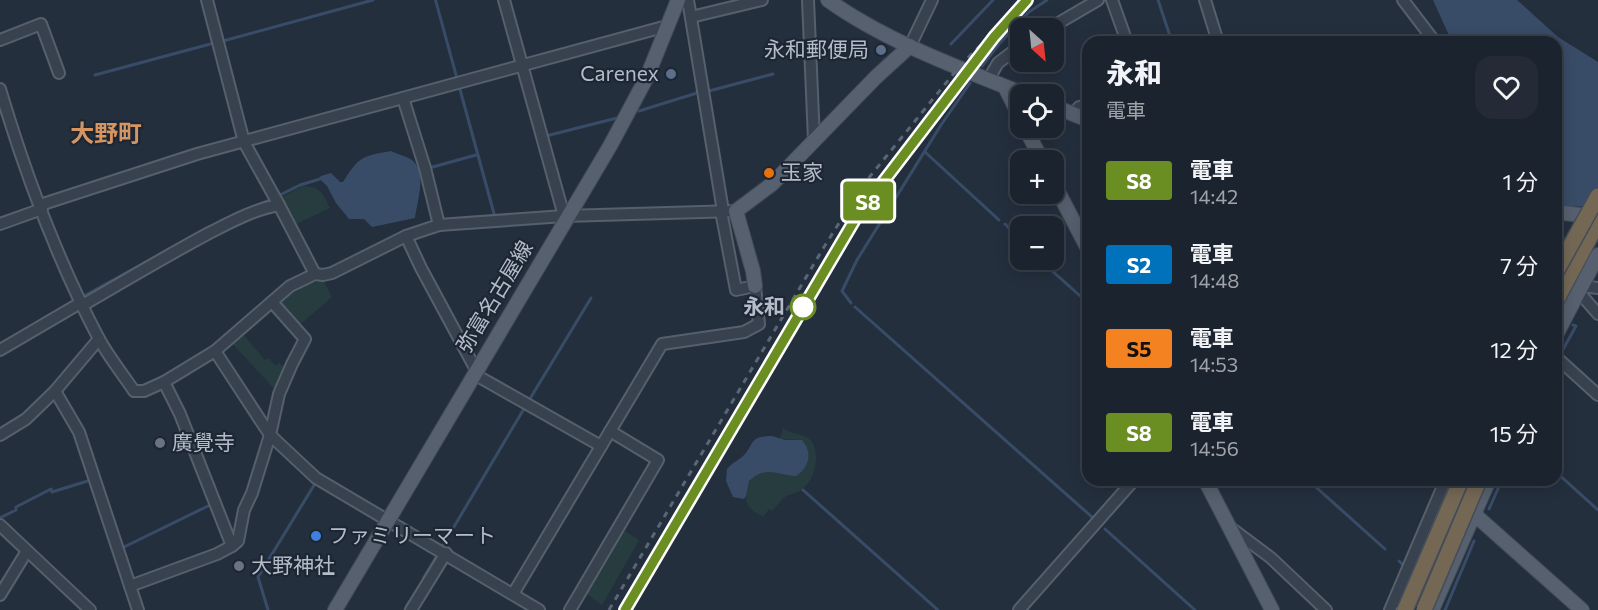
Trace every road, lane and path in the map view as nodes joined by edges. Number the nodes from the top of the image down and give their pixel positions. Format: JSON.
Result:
{"nodes":[{"id":1,"x":207,"y":0,"type":"edge"},
{"id":2,"x":504,"y":0,"type":"edge"},
{"id":3,"x":678,"y":0,"type":"edge"},
{"id":4,"x":688,"y":0,"type":"edge"},
{"id":5,"x":762,"y":0,"type":"edge"},
{"id":6,"x":808,"y":0,"type":"edge"},
{"id":7,"x":828,"y":0,"type":"edge"},
{"id":8,"x":932,"y":0,"type":"edge"},
{"id":9,"x":1098,"y":0,"type":"edge"},
{"id":10,"x":1112,"y":0,"type":"edge"},
{"id":11,"x":1205,"y":0,"type":"edge"},
{"id":12,"x":1403,"y":0,"type":"edge"},
{"id":13,"x":691,"y":17,"type":"junction"},
{"id":14,"x":1064,"y":20,"type":"edge"},
{"id":15,"x":667,"y":26,"type":"junction"},
{"id":16,"x":1125,"y":36,"type":"edge"},
{"id":17,"x":1216,"y":36,"type":"edge"},
{"id":18,"x":1430,"y":36,"type":"edge"},
{"id":19,"x":0,"y":40,"type":"edge"},
{"id":20,"x":910,"y":46,"type":"junction"},
{"id":21,"x":1010,"y":54,"type":"edge"},
{"id":22,"x":522,"y":66,"type":"junction"},
{"id":23,"x":59,"y":73,"type":"dead end"},
{"id":24,"x":988,"y":80,"type":"junction"},
{"id":25,"x":1005,"y":87,"type":"junction"},
{"id":26,"x":0,"y":89,"type":"edge"},
{"id":27,"x":1010,"y":89,"type":"edge"},
{"id":28,"x":1010,"y":97,"type":"edge"},
{"id":29,"x":403,"y":98,"type":"junction"},
{"id":30,"x":1082,"y":107,"type":"edge"},
{"id":31,"x":1064,"y":111,"type":"edge"},
{"id":32,"x":1074,"y":115,"type":"junction"},
{"id":33,"x":1082,"y":118,"type":"edge"},
{"id":34,"x":814,"y":140,"type":"junction"},
{"id":35,"x":244,"y":142,"type":"junction"},
{"id":36,"x":1598,"y":196,"type":"edge"},
{"id":37,"x":1064,"y":203,"type":"edge"},
{"id":38,"x":279,"y":205,"type":"junction"},
{"id":39,"x":41,"y":207,"type":"junction"},
{"id":40,"x":727,"y":211,"type":"junction"},
{"id":41,"x":1562,"y":211,"type":"edge"},
{"id":42,"x":566,"y":216,"type":"junction"},
{"id":43,"x":1598,"y":217,"type":"edge"},
{"id":44,"x":1598,"y":222,"type":"edge"},
{"id":45,"x":0,"y":224,"type":"edge"},
{"id":46,"x":439,"y":225,"type":"junction"},
{"id":47,"x":406,"y":236,"type":"junction"},
{"id":48,"x":1082,"y":238,"type":"edge"},
{"id":49,"x":1598,"y":255,"type":"edge"},
{"id":50,"x":1562,"y":261,"type":"edge"},
{"id":51,"x":315,"y":274,"type":"junction"},
{"id":52,"x":755,"y":286,"type":"junction"},
{"id":53,"x":1579,"y":288,"type":"junction"},
{"id":54,"x":1598,"y":288,"type":"edge"},
{"id":55,"x":1562,"y":291,"type":"edge"},
{"id":56,"x":272,"y":302,"type":"junction"},
{"id":57,"x":82,"y":304,"type":"junction"},
{"id":58,"x":1598,"y":314,"type":"edge"},
{"id":59,"x":1562,"y":323,"type":"edge"},
{"id":60,"x":99,"y":339,"type":"junction"},
{"id":61,"x":0,"y":350,"type":"edge"},
{"id":62,"x":215,"y":351,"type":"junction"},
{"id":63,"x":1562,"y":362,"type":"edge"},
{"id":64,"x":475,"y":372,"type":"junction"},
{"id":65,"x":164,"y":382,"type":"junction"},
{"id":66,"x":55,"y":391,"type":"junction"},
{"id":67,"x":1598,"y":395,"type":"edge"},
{"id":68,"x":610,"y":431,"type":"junction"},
{"id":69,"x":0,"y":435,"type":"edge"},
{"id":70,"x":270,"y":435,"type":"junction"},
{"id":71,"x":601,"y":446,"type":"junction"},
{"id":72,"x":1129,"y":486,"type":"edge"},
{"id":73,"x":1208,"y":486,"type":"edge"},
{"id":74,"x":1438,"y":486,"type":"edge"},
{"id":75,"x":1442,"y":486,"type":"edge"},
{"id":76,"x":1458,"y":486,"type":"edge"},
{"id":77,"x":1476,"y":486,"type":"edge"},
{"id":78,"x":1486,"y":486,"type":"edge"},
{"id":79,"x":1474,"y":514,"type":"junction"},
{"id":80,"x":388,"y":519,"type":"junction"},
{"id":81,"x":0,"y":525,"type":"edge"},
{"id":82,"x":1229,"y":526,"type":"junction"},
{"id":83,"x":232,"y":546,"type":"junction"},
{"id":84,"x":27,"y":551,"type":"junction"},
{"id":85,"x":446,"y":553,"type":"junction"},
{"id":86,"x":129,"y":586,"type":"junction"},
{"id":87,"x":513,"y":594,"type":"junction"},
{"id":88,"x":0,"y":595,"type":"edge"},
{"id":89,"x":1320,"y":608,"type":"edge"},
{"id":90,"x":90,"y":610,"type":"edge"},
{"id":91,"x":138,"y":610,"type":"edge"},
{"id":92,"x":335,"y":610,"type":"edge"},
{"id":93,"x":411,"y":610,"type":"edge"},
{"id":94,"x":539,"y":610,"type":"edge"},
{"id":95,"x":570,"y":610,"type":"edge"},
{"id":96,"x":1018,"y":610,"type":"edge"},
{"id":97,"x":1272,"y":610,"type":"edge"},
{"id":98,"x":1390,"y":610,"type":"edge"},
{"id":99,"x":1405,"y":610,"type":"edge"},
{"id":100,"x":1424,"y":610,"type":"edge"},
{"id":101,"x":1432,"y":610,"type":"edge"},
{"id":102,"x":1582,"y":610,"type":"edge"}],
"edges":[{"from":1,"to":35,"type":"street"},
{"from":2,"to":22,"type":"street"},
{"from":3,"to":15,"type":"main road","name":"弥富名古屋線"},
{"from":4,"to":13,"type":"street"},
{"from":5,"to":13,"type":"street"},
{"from":6,"to":34,"type":"street"},
{"from":7,"to":20,"type":"main road"},
{"from":8,"to":20,"type":"street"},
{"from":9,"to":14,"type":"street"},
{"from":10,"to":16,"type":"street"},
{"from":11,"to":17,"type":"street"},
{"from":12,"to":18,"type":"street"},
{"from":13,"to":40,"type":"street"},
{"from":15,"to":22,"type":"street"},
{"from":15,"to":42,"type":"main road","name":"弥富名古屋線"},
{"from":19,"to":23,"type":"street"},
{"from":20,"to":24,"type":"main road"},
{"from":20,"to":34,"type":"main road"},
{"from":21,"to":24,"type":"street"},
{"from":22,"to":29,"type":"street"},
{"from":22,"to":42,"type":"street"},
{"from":24,"to":25,"type":"main road"},
{"from":25,"to":27,"type":"main road"},
{"from":25,"to":28,"type":"main road"},
{"from":26,"to":39,"type":"street"},
{"from":29,"to":35,"type":"street"},
{"from":29,"to":46,"type":"street"},
{"from":30,"to":32,"type":"street"},
{"from":31,"to":32,"type":"main road"},
{"from":32,"to":33,"type":"main road"},
{"from":34,"to":40,"type":"main road"},
{"from":35,"to":38,"type":"street"},
{"from":35,"to":39,"type":"street"},
{"from":36,"to":50,"type":"highway","bridge":true},
{"from":37,"to":48,"type":"main road"},
{"from":38,"to":51,"type":"street"},
{"from":38,"to":57,"type":"street"},
{"from":39,"to":45,"type":"street"},
{"from":39,"to":57,"type":"street"},
{"from":40,"to":42,"type":"street"},
{"from":40,"to":52,"type":"main road"},
{"from":40,"to":52,"type":"street"},
{"from":41,"to":43,"type":"main road"},
{"from":42,"to":46,"type":"street"},
{"from":42,"to":64,"type":"main road","name":"弥富名古屋線"},
{"from":44,"to":55,"type":"highway"},
{"from":46,"to":47,"type":"street"},
{"from":47,"to":51,"type":"street"},
{"from":47,"to":64,"type":"street"},
{"from":49,"to":53,"type":"main road"},
{"from":51,"to":56,"type":"street"},
{"from":52,"to":68,"type":"street"},
{"from":53,"to":54,"type":"street"},
{"from":53,"to":58,"type":"street"},
{"from":53,"to":59,"type":"main road"},
{"from":56,"to":62,"type":"street"},
{"from":56,"to":70,"type":"street"},
{"from":57,"to":60,"type":"street"},
{"from":57,"to":61,"type":"street"},
{"from":60,"to":65,"type":"street"},
{"from":60,"to":66,"type":"street"},
{"from":62,"to":65,"type":"street"},
{"from":62,"to":70,"type":"street"},
{"from":63,"to":67,"type":"street"},
{"from":64,"to":71,"type":"street"},
{"from":64,"to":80,"type":"main road","name":"弥富名古屋線"},
{"from":65,"to":83,"type":"street"},
{"from":66,"to":69,"type":"street"},
{"from":66,"to":86,"type":"street"},
{"from":68,"to":71,"type":"street"},
{"from":68,"to":95,"type":"street"},
{"from":70,"to":80,"type":"street"},
{"from":70,"to":83,"type":"street"},
{"from":71,"to":87,"type":"street"},
{"from":72,"to":96,"type":"street"},
{"from":73,"to":82,"type":"main road"},
{"from":74,"to":98,"type":"street"},
{"from":75,"to":79,"type":"street"},
{"from":76,"to":99,"type":"highway","bridge":true},
{"from":77,"to":100,"type":"highway","bridge":true},
{"from":78,"to":79,"type":"main road"},
{"from":79,"to":101,"type":"main road"},
{"from":79,"to":102,"type":"main road"},
{"from":80,"to":85,"type":"street"},
{"from":80,"to":92,"type":"main road","name":"弥富名古屋線"},
{"from":81,"to":84,"type":"street"},
{"from":82,"to":89,"type":"street"},
{"from":82,"to":97,"type":"main road"},
{"from":83,"to":86,"type":"street"},
{"from":84,"to":88,"type":"street"},
{"from":84,"to":90,"type":"street"},
{"from":85,"to":87,"type":"street"},
{"from":85,"to":93,"type":"street"},
{"from":86,"to":91,"type":"street"},
{"from":87,"to":94,"type":"street"}]}
